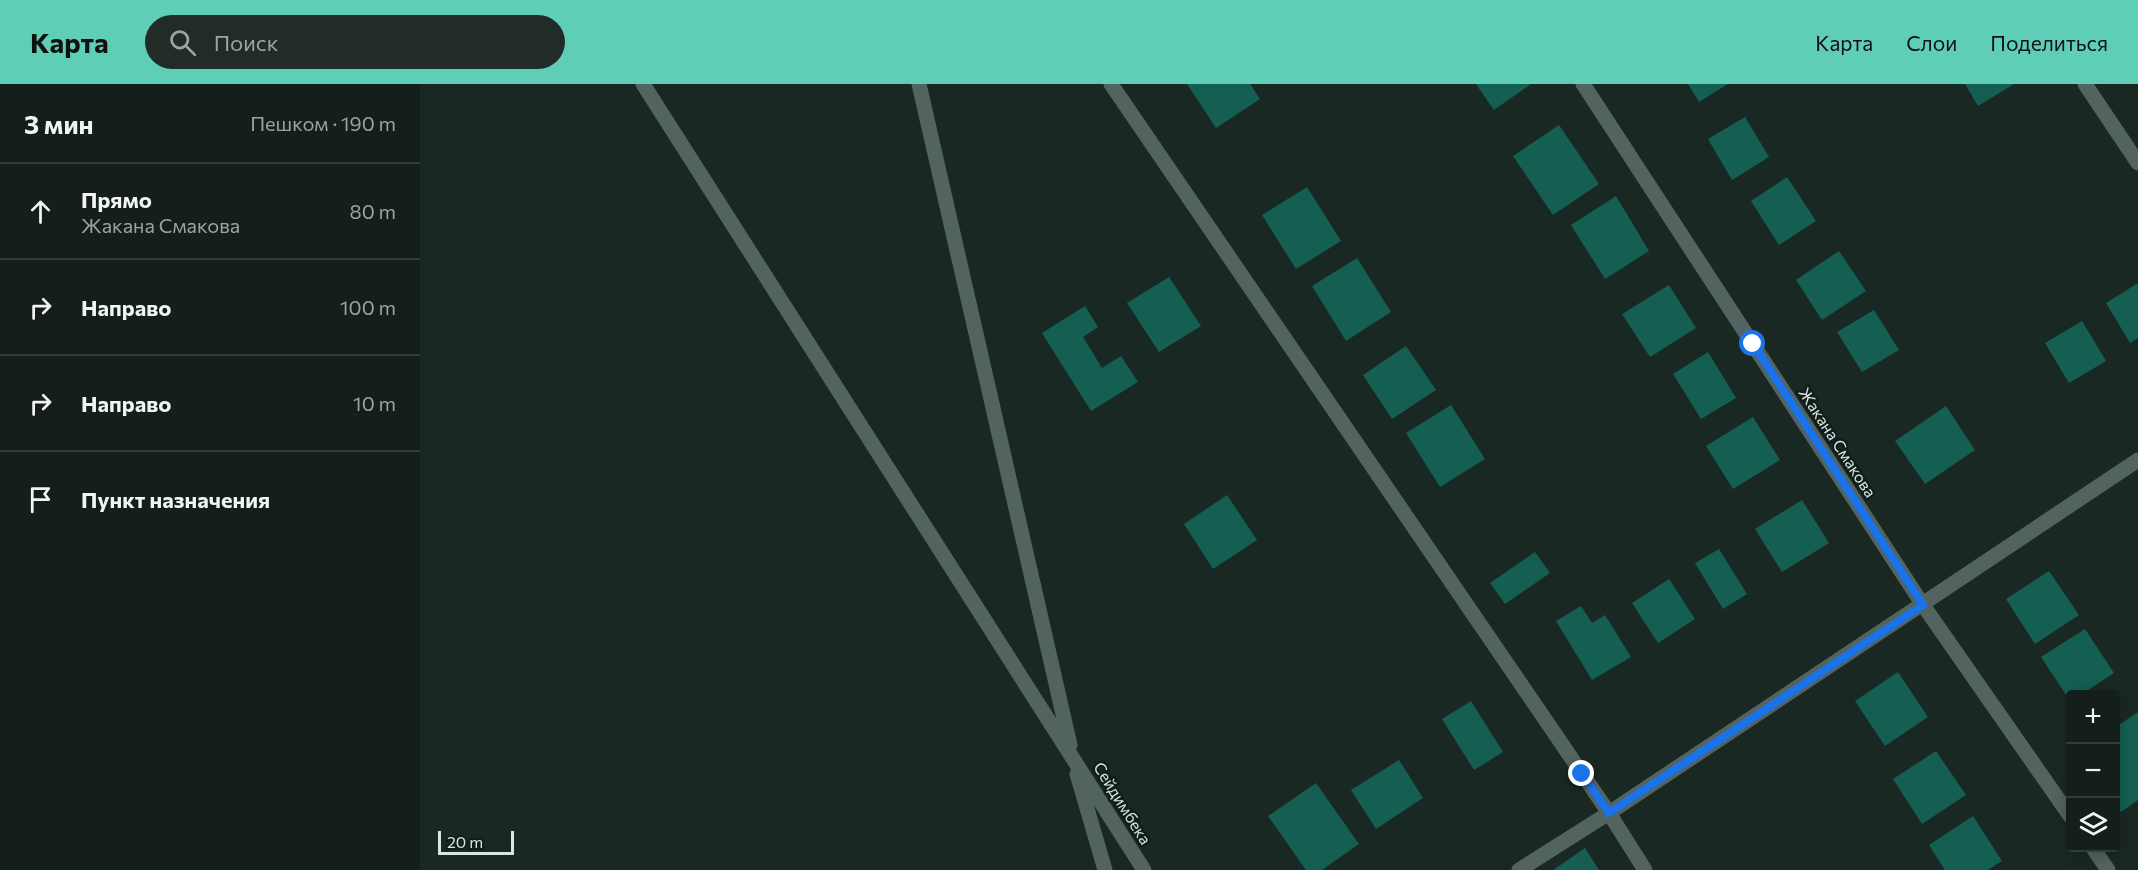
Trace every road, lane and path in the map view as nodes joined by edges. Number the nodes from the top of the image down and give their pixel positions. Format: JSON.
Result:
{"nodes":[{"id":1,"x":643,"y":84,"type":"edge"},
{"id":2,"x":919,"y":84,"type":"edge"},
{"id":3,"x":1110,"y":84,"type":"edge"},
{"id":4,"x":1583,"y":84,"type":"edge"},
{"id":5,"x":2085,"y":84,"type":"edge"},
{"id":6,"x":2138,"y":163,"type":"edge"},
{"id":7,"x":2138,"y":460,"type":"edge"},
{"id":8,"x":1923,"y":605,"type":"junction"},
{"id":9,"x":1072,"y":756,"type":"junction"},
{"id":10,"x":2066,"y":810,"type":"edge"},
{"id":11,"x":1609,"y":813,"type":"junction"},
{"id":12,"x":2096,"y":852,"type":"edge"},
{"id":13,"x":1105,"y":870,"type":"edge"},
{"id":14,"x":1144,"y":870,"type":"edge"},
{"id":15,"x":1519,"y":870,"type":"edge"},
{"id":16,"x":1645,"y":870,"type":"edge"},
{"id":17,"x":2108,"y":870,"type":"edge"}],
"edges":[{"from":1,"to":9,"type":"street","name":"Сейдимбека"},
{"from":2,"to":9,"type":"street"},
{"from":3,"to":11,"type":"street"},
{"from":4,"to":8,"type":"street","name":"Жакана Смакова"},
{"from":5,"to":6,"type":"street"},
{"from":7,"to":8,"type":"street"},
{"from":8,"to":10,"type":"street","name":"Жакана Смакова"},
{"from":8,"to":11,"type":"street"},
{"from":9,"to":13,"type":"street"},
{"from":9,"to":14,"type":"street","name":"Сейдимбека"},
{"from":11,"to":15,"type":"street"},
{"from":11,"to":16,"type":"street"},
{"from":12,"to":17,"type":"street"}]}
